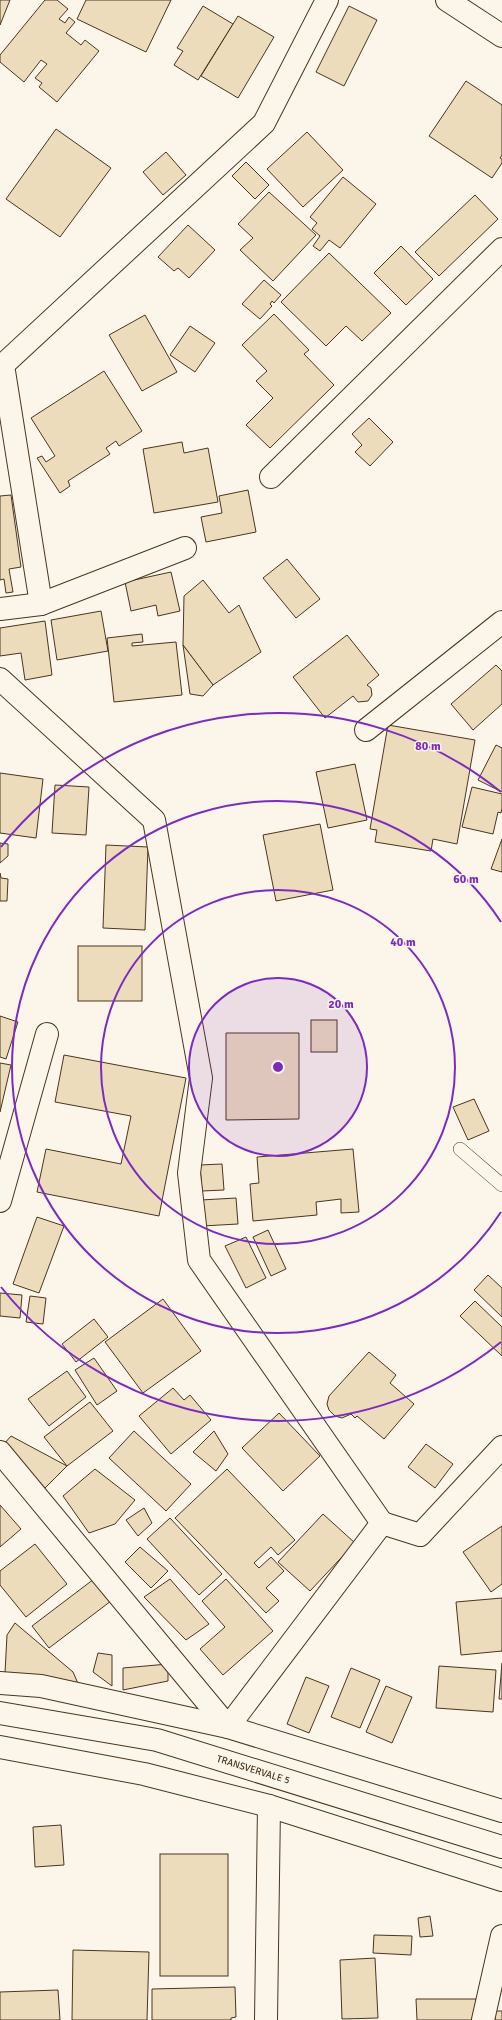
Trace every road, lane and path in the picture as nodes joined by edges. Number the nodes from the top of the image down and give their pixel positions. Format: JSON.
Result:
{"nodes":[{"id":1,"x":327,"y":0,"type":"edge"},
{"id":2,"x":447,"y":0,"type":"edge"},
{"id":3,"x":502,"y":36,"type":"edge"},
{"id":4,"x":502,"y":249,"type":"edge"},
{"id":5,"x":271,"y":477,"type":"dead end"},
{"id":6,"x":185,"y":548,"type":"dead end"},
{"id":7,"x":41,"y":604,"type":"junction"},
{"id":8,"x":0,"y":610,"type":"edge"},
{"id":9,"x":502,"y":622,"type":"edge"},
{"id":10,"x":0,"y":680,"type":"edge"},
{"id":11,"x":366,"y":730,"type":"dead end"},
{"id":12,"x":47,"y":1034,"type":"dead end"},
{"id":13,"x":460,"y":1149,"type":"dead end"},
{"id":14,"x":502,"y":1185,"type":"edge"},
{"id":15,"x":0,"y":1201,"type":"edge"},
{"id":16,"x":502,"y":1447,"type":"edge"},
{"id":17,"x":0,"y":1452,"type":"edge"},
{"id":18,"x":382,"y":1522,"type":"junction"},
{"id":19,"x":0,"y":1683,"type":"edge"},
{"id":20,"x":0,"y":1713,"type":"edge"},
{"id":21,"x":228,"y":1727,"type":"junction"},
{"id":22,"x":0,"y":1747,"type":"edge"},
{"id":23,"x":269,"y":1806,"type":"junction"},
{"id":24,"x":502,"y":1811,"type":"edge"},
{"id":25,"x":502,"y":1847,"type":"edge"},
{"id":26,"x":502,"y":1880,"type":"edge"},
{"id":27,"x":502,"y":1936,"type":"edge"},
{"id":28,"x":266,"y":2020,"type":"edge"},
{"id":29,"x":483,"y":2020,"type":"edge"}],
"edges":[{"from":1,"to":7,"type":"street"},
{"from":2,"to":3,"type":"street"},
{"from":4,"to":5,"type":"street"},
{"from":6,"to":7,"type":"street"},
{"from":7,"to":8,"type":"street"},
{"from":9,"to":11,"type":"street"},
{"from":10,"to":18,"type":"street"},
{"from":12,"to":15,"type":"street"},
{"from":13,"to":14,"type":"lane"},
{"from":16,"to":18,"type":"street"},
{"from":17,"to":21,"type":"street"},
{"from":18,"to":21,"type":"street"},
{"from":19,"to":21,"type":"street"},
{"from":20,"to":25,"type":"street","name":"TRANSVERVALE 5"},
{"from":21,"to":24,"type":"street"},
{"from":22,"to":23,"type":"street"},
{"from":23,"to":26,"type":"street"},
{"from":23,"to":28,"type":"street"},
{"from":27,"to":29,"type":"street"}]}
